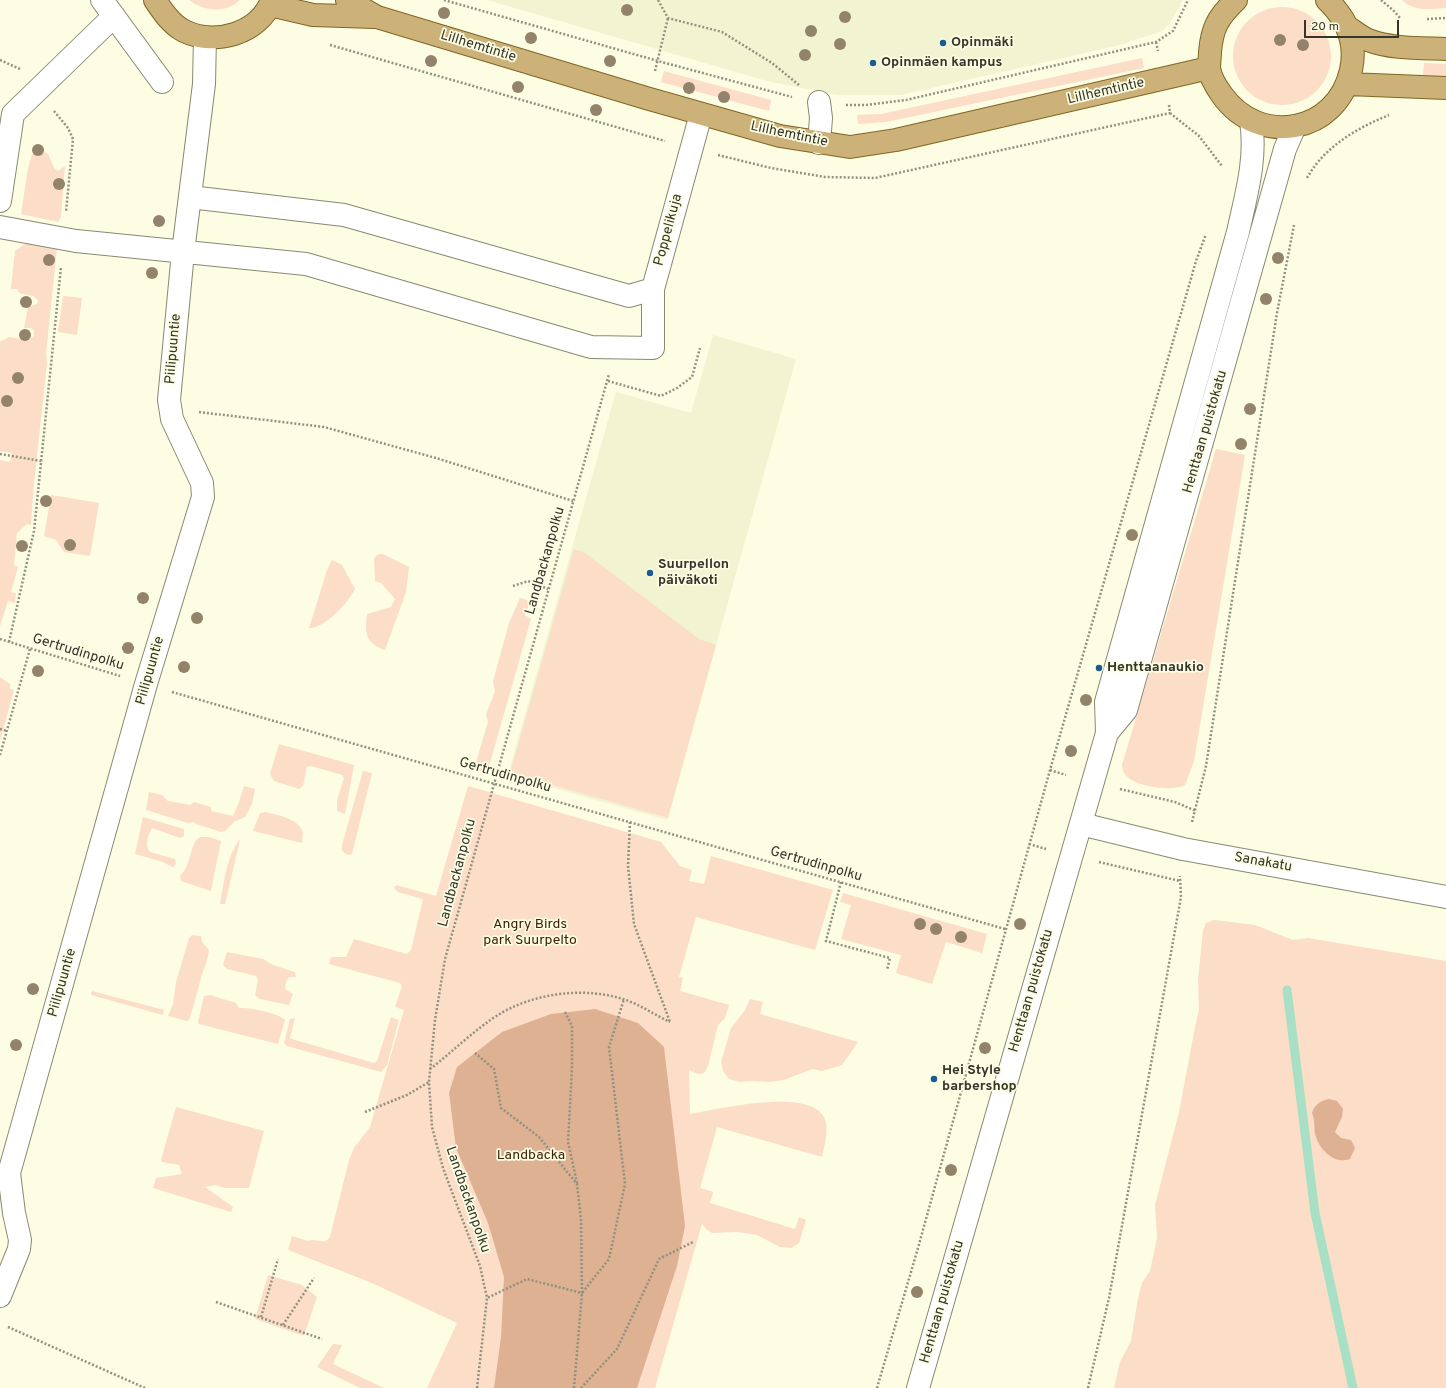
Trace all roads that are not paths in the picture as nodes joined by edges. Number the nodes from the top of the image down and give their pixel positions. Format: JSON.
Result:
{"nodes":[{"id":1,"x":155,"y":0,"type":"edge"},
{"id":2,"x":347,"y":0,"type":"edge"},
{"id":3,"x":1236,"y":0,"type":"edge"},
{"id":4,"x":1327,"y":0,"type":"edge"},
{"id":5,"x":271,"y":3,"type":"edge"},
{"id":6,"x":108,"y":8,"type":"edge"},
{"id":7,"x":377,"y":17,"type":"junction"},
{"id":8,"x":1349,"y":28,"type":"junction"},
{"id":9,"x":205,"y":38,"type":"junction"},
{"id":10,"x":1446,"y":49,"type":"edge"},
{"id":11,"x":1209,"y":68,"type":"junction"},
{"id":12,"x":162,"y":82,"type":"dead end"},
{"id":13,"x":1348,"y":84,"type":"junction"},
{"id":14,"x":1446,"y":88,"type":"edge"},
{"id":15,"x":819,"y":102,"type":"road end"},
{"id":16,"x":701,"y":114,"type":"junction"},
{"id":17,"x":1251,"y":121,"type":"junction"},
{"id":18,"x":1295,"y":126,"type":"junction"},
{"id":19,"x":819,"y":143,"type":"junction"},
{"id":20,"x":190,"y":197,"type":"junction"},
{"id":21,"x":0,"y":201,"type":"edge"},
{"id":22,"x":0,"y":227,"type":"edge"},
{"id":23,"x":183,"y":252,"type":"junction"},
{"id":24,"x":653,"y":288,"type":"junction"},
{"id":25,"x":1107,"y":733,"type":"junction"},
{"id":26,"x":1081,"y":824,"type":"junction"},
{"id":27,"x":1446,"y":896,"type":"edge"},
{"id":28,"x":0,"y":1296,"type":"edge"},
{"id":29,"x":918,"y":1388,"type":"edge"}],
"edges":[{"from":1,"to":9,"type":"main road"},
{"from":2,"to":7,"type":"main road","name":"Lillhemtintie"},
{"from":3,"to":11,"type":"main road"},
{"from":4,"to":8,"type":"main road"},
{"from":5,"to":7,"type":"main road","name":"Lillhemtintie"},
{"from":5,"to":9,"type":"main road"},
{"from":6,"to":12,"type":"street"},
{"from":6,"to":21,"type":"street"},
{"from":7,"to":16,"type":"main road","name":"Lillhemtintie"},
{"from":8,"to":10,"type":"main road"},
{"from":8,"to":13,"type":"main road"},
{"from":9,"to":20,"type":"street","name":"Piilipuuntie"},
{"from":11,"to":17,"type":"main road"},
{"from":11,"to":19,"type":"main road","name":"Lillhemtintie"},
{"from":13,"to":14,"type":"main road"},
{"from":13,"to":18,"type":"main road"},
{"from":15,"to":19,"type":"street"},
{"from":16,"to":19,"type":"main road","name":"Lillhemtintie"},
{"from":16,"to":24,"type":"street","name":"Poppelikuja"},
{"from":17,"to":18,"type":"main road"},
{"from":17,"to":25,"type":"street","name":"Henttaan puistokatu"},
{"from":18,"to":25,"type":"street","name":"Henttaan puistokatu"},
{"from":20,"to":23,"type":"street","name":"Piilipuuntie"},
{"from":20,"to":24,"type":"street"},
{"from":22,"to":23,"type":"street"},
{"from":23,"to":24,"type":"street","name":"Poppelikuja"},
{"from":23,"to":28,"type":"street","name":"Piilipuuntie"},
{"from":25,"to":26,"type":"street","name":"Henttaan puistokatu"},
{"from":26,"to":27,"type":"street","name":"Sanakatu"},
{"from":26,"to":29,"type":"street","name":"Henttaan puistokatu"}]}
